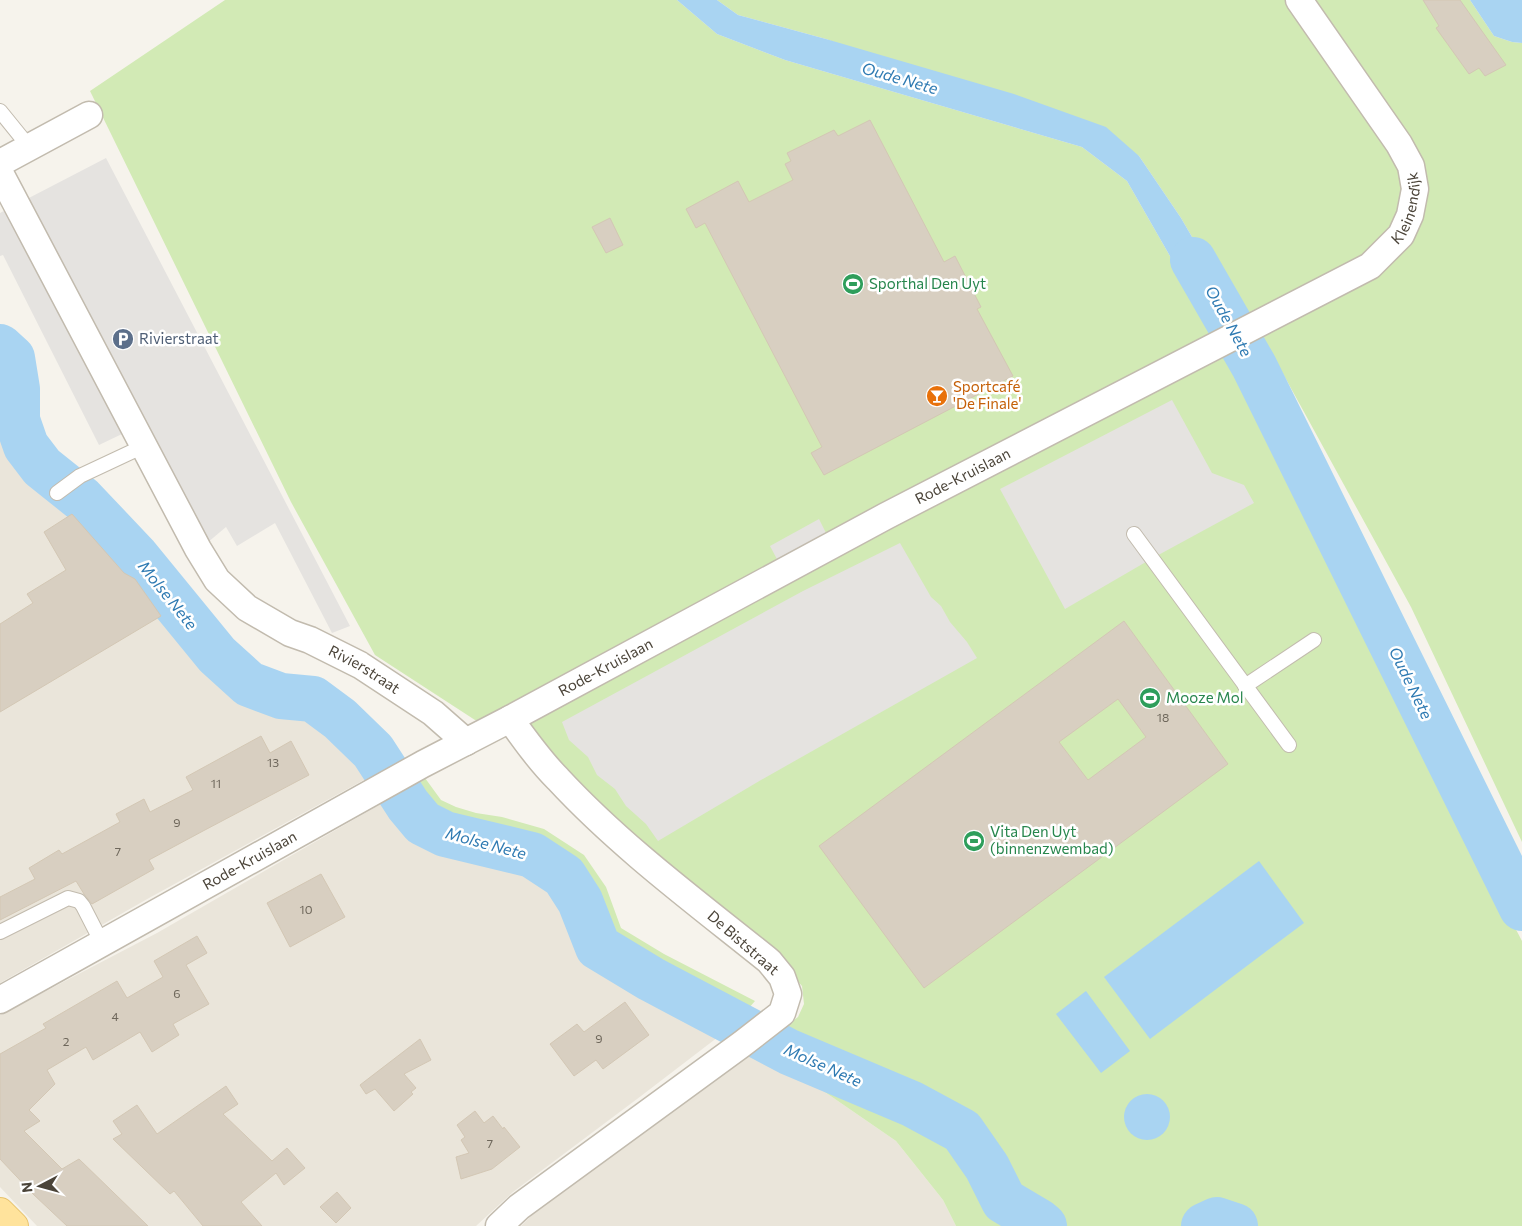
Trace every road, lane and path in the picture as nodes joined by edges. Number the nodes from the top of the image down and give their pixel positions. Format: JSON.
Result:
{"nodes":[{"id":1,"x":1299,"y":0,"type":"edge"},
{"id":2,"x":0,"y":111,"type":"edge"},
{"id":3,"x":89,"y":115,"type":"dead end"},
{"id":4,"x":30,"y":148,"type":"junction"},
{"id":5,"x":0,"y":163,"type":"edge"},
{"id":6,"x":0,"y":173,"type":"edge"},
{"id":7,"x":1218,"y":345,"type":"joint"},
{"id":8,"x":144,"y":446,"type":"junction"},
{"id":9,"x":57,"y":493,"type":"dead end"},
{"id":10,"x":1134,"y":534,"type":"dead end"},
{"id":11,"x":1314,"y":640,"type":"dead end"},
{"id":12,"x":1245,"y":686,"type":"junction"},
{"id":13,"x":510,"y":720,"type":"junction"},
{"id":14,"x":466,"y":742,"type":"junction"},
{"id":15,"x":1289,"y":745,"type":"dead end"},
{"id":16,"x":0,"y":932,"type":"edge"},
{"id":17,"x":102,"y":943,"type":"junction"},
{"id":18,"x":0,"y":1000,"type":"edge"},
{"id":19,"x":0,"y":1212,"type":"edge"},
{"id":20,"x":14,"y":1226,"type":"edge"},
{"id":21,"x":499,"y":1226,"type":"edge"}],
"edges":[{"from":1,"to":7,"type":"street","name":"Kleinendijk"},
{"from":2,"to":4,"type":"lane"},
{"from":3,"to":4,"type":"street"},
{"from":4,"to":5,"type":"street"},
{"from":6,"to":8,"type":"street","name":"Rivierstraat"},
{"from":7,"to":13,"type":"street","name":"Rode-Kruislaan"},
{"from":8,"to":9,"type":"lane"},
{"from":8,"to":14,"type":"street","name":"Rivierstraat"},
{"from":10,"to":12,"type":"lane"},
{"from":11,"to":12,"type":"lane"},
{"from":12,"to":15,"type":"lane"},
{"from":13,"to":14,"type":"street","name":"Rode-Kruislaan"},
{"from":13,"to":21,"type":"street","name":"De Biststraat"},
{"from":14,"to":17,"type":"street","name":"Rode-Kruislaan"},
{"from":16,"to":17,"type":"lane"},
{"from":17,"to":18,"type":"street","name":"Rode-Kruislaan"},
{"from":19,"to":20,"type":"main road"}]}
